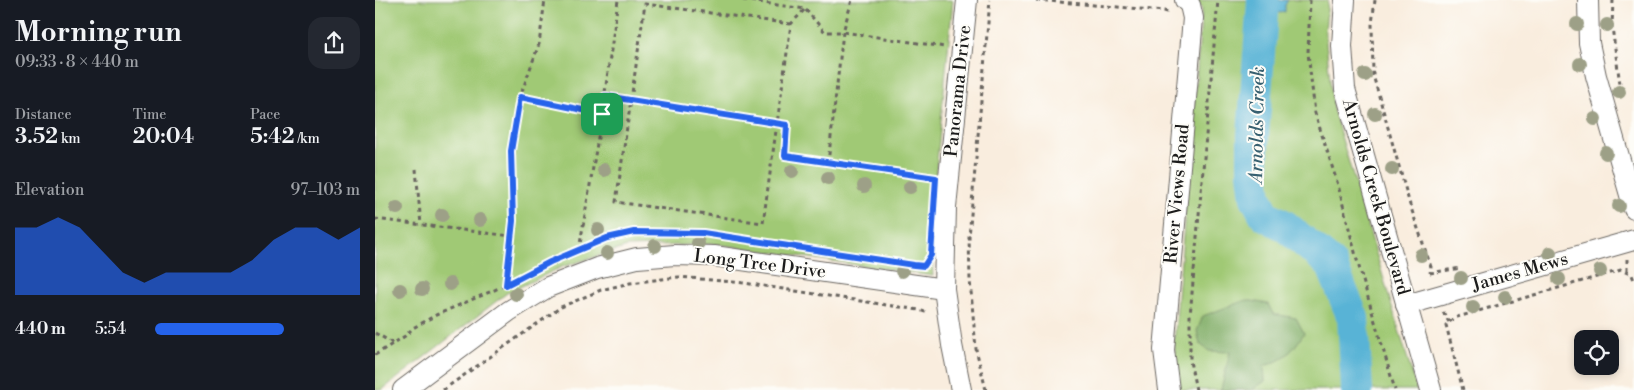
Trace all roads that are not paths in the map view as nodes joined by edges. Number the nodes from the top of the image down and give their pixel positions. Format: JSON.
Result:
{"nodes":[{"id":1,"x":967,"y":0,"type":"edge"},
{"id":2,"x":1345,"y":0,"type":"edge"},
{"id":3,"x":1588,"y":0,"type":"edge"},
{"id":4,"x":1178,"y":7,"type":"edge"},
{"id":5,"x":1634,"y":210,"type":"edge"},
{"id":6,"x":1634,"y":240,"type":"edge"},
{"id":7,"x":944,"y":289,"type":"junction"},
{"id":8,"x":1406,"y":305,"type":"junction"},
{"id":9,"x":403,"y":390,"type":"edge"},
{"id":10,"x":961,"y":390,"type":"edge"},
{"id":11,"x":1169,"y":390,"type":"edge"},
{"id":12,"x":1431,"y":390,"type":"edge"}],
"edges":[{"from":1,"to":7,"type":"street","name":"Panorama Drive"},
{"from":2,"to":8,"type":"street","name":"Arnolds Creek Boulevard"},
{"from":3,"to":5,"type":"street"},
{"from":4,"to":11,"type":"street","name":"River Views Road"},
{"from":6,"to":8,"type":"street","name":"James Mews"},
{"from":7,"to":9,"type":"street","name":"Long Tree Drive"},
{"from":7,"to":10,"type":"street","name":"Panorama Drive"},
{"from":8,"to":12,"type":"street","name":"Arnolds Creek Boulevard"}]}
